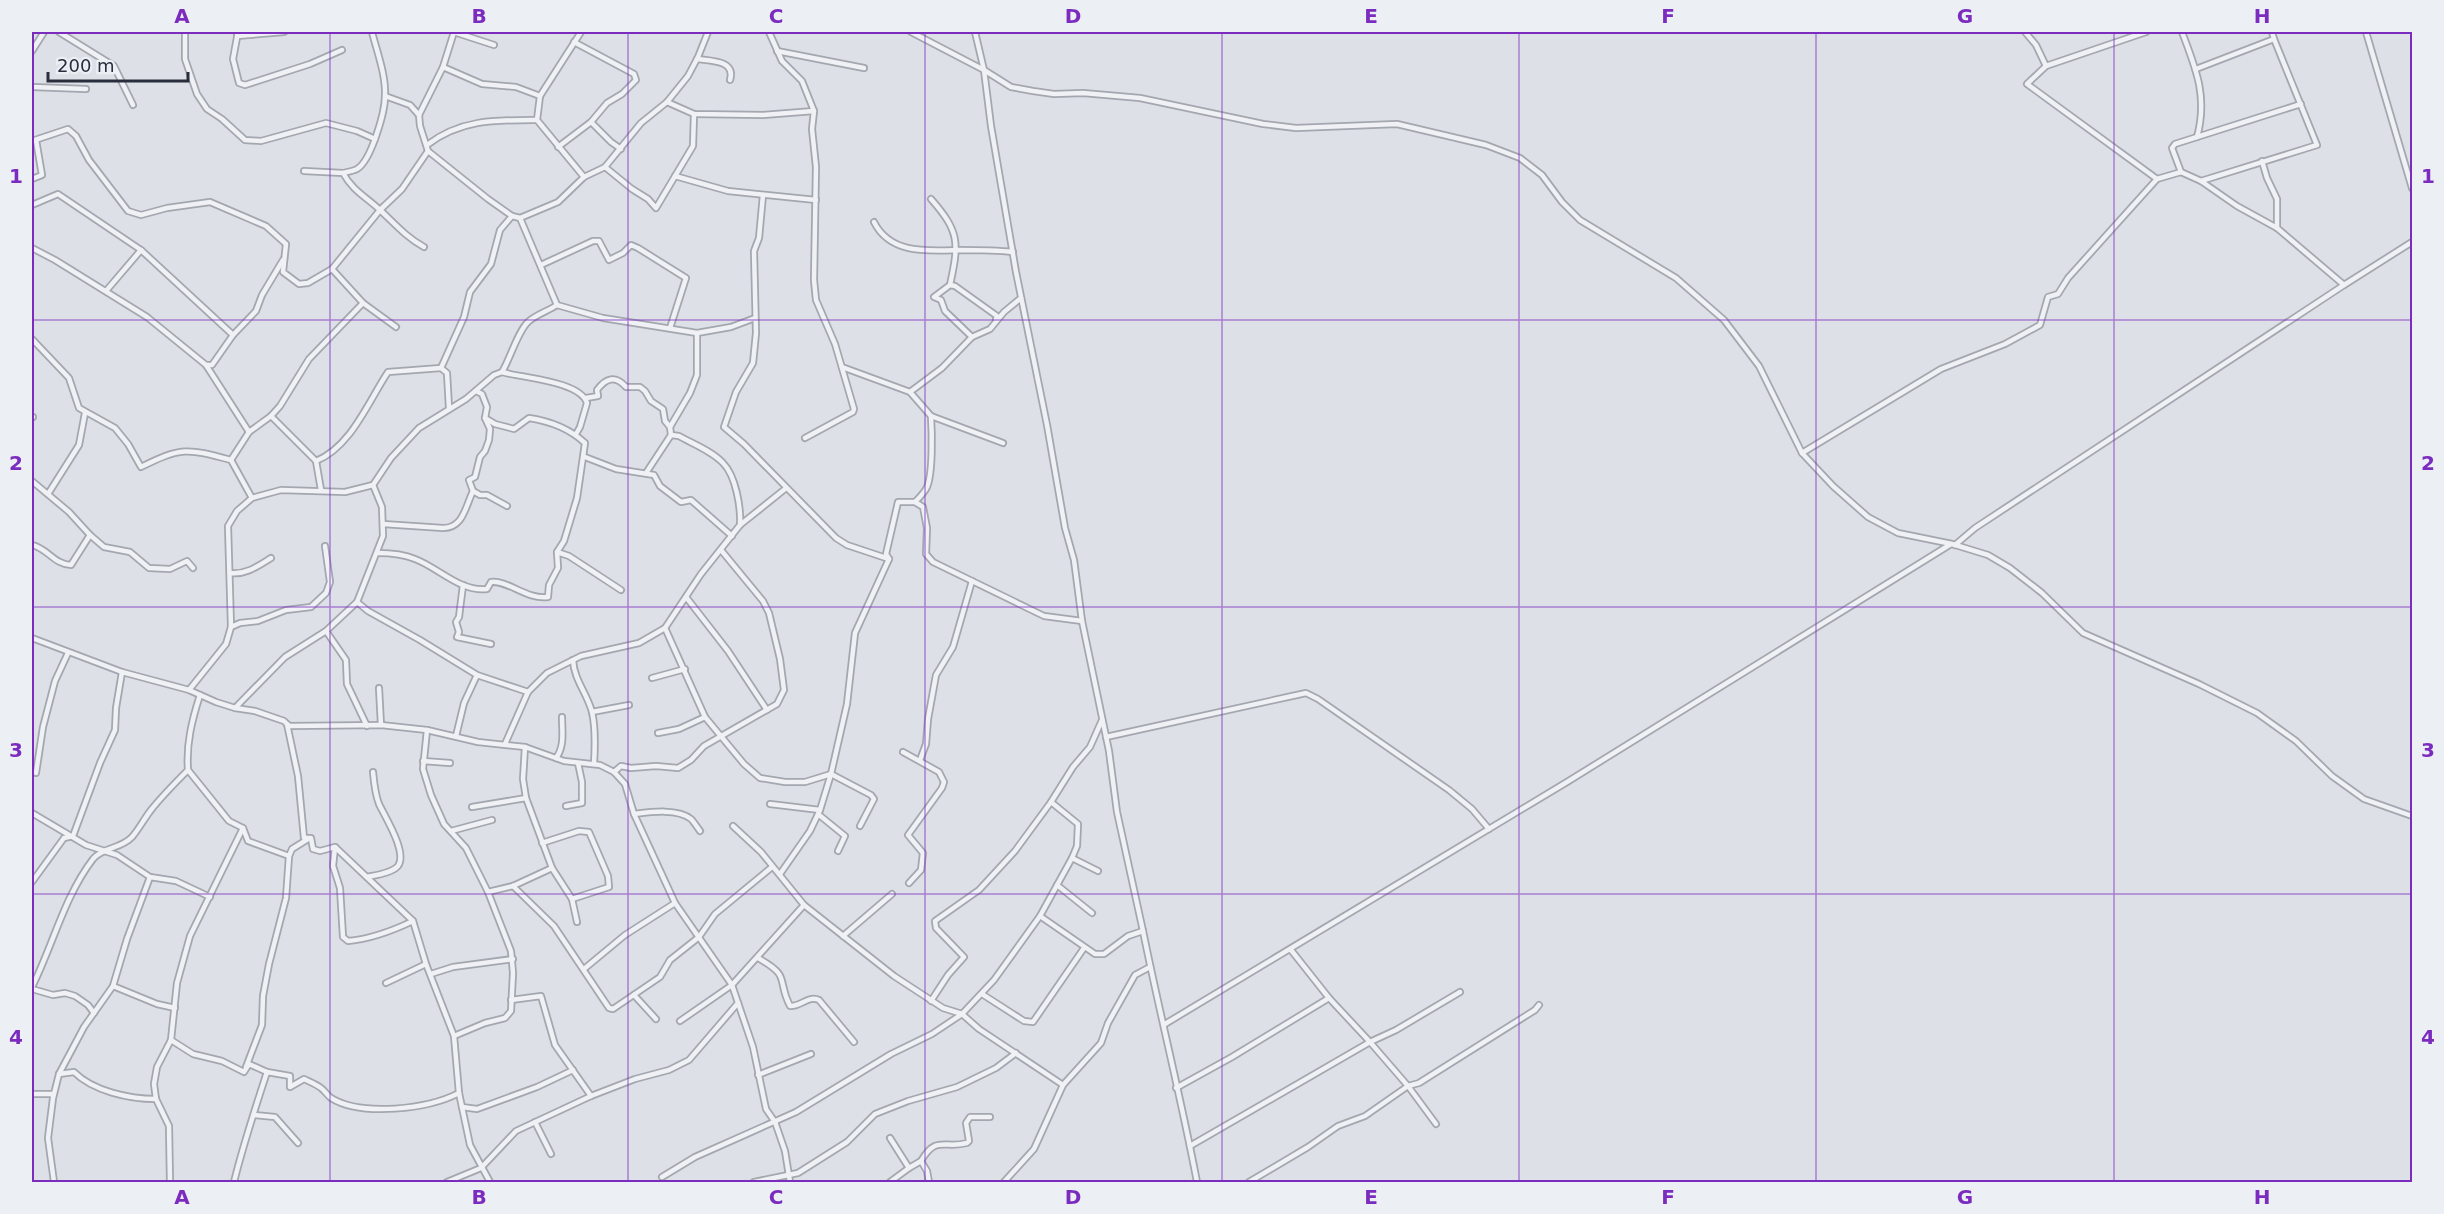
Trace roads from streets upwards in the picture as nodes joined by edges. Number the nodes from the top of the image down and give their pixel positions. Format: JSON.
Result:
{"nodes":[{"id":1,"x":44,"y":32,"type":"edge"},
{"id":2,"x":59,"y":32,"type":"edge"},
{"id":3,"x":184,"y":32,"type":"edge"},
{"id":4,"x":284,"y":32,"type":"edge"},
{"id":5,"x":372,"y":32,"type":"edge"},
{"id":6,"x":454,"y":32,"type":"edge"},
{"id":7,"x":581,"y":32,"type":"edge"},
{"id":8,"x":708,"y":32,"type":"edge"},
{"id":9,"x":769,"y":32,"type":"edge"},
{"id":10,"x":911,"y":32,"type":"edge"},
{"id":11,"x":975,"y":32,"type":"edge"},
{"id":12,"x":2025,"y":32,"type":"edge"},
{"id":13,"x":2146,"y":32,"type":"edge"},
{"id":14,"x":2182,"y":32,"type":"edge"},
{"id":15,"x":2271,"y":32,"type":"edge"},
{"id":16,"x":2366,"y":32,"type":"edge"},
{"id":17,"x":237,"y":34,"type":"edge"},
{"id":18,"x":2274,"y":39,"type":"junction"},
{"id":19,"x":574,"y":42,"type":"junction"},
{"id":20,"x":494,"y":45,"type":"dead end"},
{"id":21,"x":342,"y":50,"type":"dead end"},
{"id":22,"x":32,"y":51,"type":"edge"},
{"id":23,"x":777,"y":51,"type":"junction"},
{"id":24,"x":697,"y":59,"type":"junction"},
{"id":25,"x":2046,"y":66,"type":"junction"},
{"id":26,"x":444,"y":67,"type":"junction"},
{"id":27,"x":864,"y":68,"type":"dead end"},
{"id":28,"x":2196,"y":69,"type":"junction"},
{"id":29,"x":984,"y":70,"type":"junction"},
{"id":30,"x":730,"y":80,"type":"dead end"},
{"id":31,"x":32,"y":87,"type":"edge"},
{"id":32,"x":86,"y":89,"type":"dead end"},
{"id":33,"x":385,"y":96,"type":"junction"},
{"id":34,"x":540,"y":96,"type":"junction"},
{"id":35,"x":667,"y":102,"type":"junction"},
{"id":36,"x":2301,"y":104,"type":"junction"},
{"id":37,"x":133,"y":105,"type":"dead end"},
{"id":38,"x":814,"y":111,"type":"junction"},
{"id":39,"x":694,"y":114,"type":"junction"},
{"id":40,"x":419,"y":115,"type":"junction"},
{"id":41,"x":537,"y":120,"type":"junction"},
{"id":42,"x":591,"y":122,"type":"junction"},
{"id":43,"x":2197,"y":137,"type":"junction"},
{"id":44,"x":375,"y":139,"type":"junction"},
{"id":45,"x":34,"y":140,"type":"edge"},
{"id":46,"x":558,"y":147,"type":"junction"},
{"id":47,"x":428,"y":148,"type":"junction"},
{"id":48,"x":621,"y":148,"type":"junction"},
{"id":49,"x":2262,"y":161,"type":"junction"},
{"id":50,"x":606,"y":167,"type":"junction"},
{"id":51,"x":304,"y":171,"type":"dead end"},
{"id":52,"x":2181,"y":172,"type":"junction"},
{"id":53,"x":343,"y":173,"type":"junction"},
{"id":54,"x":675,"y":176,"type":"junction"},
{"id":55,"x":584,"y":177,"type":"junction"},
{"id":56,"x":32,"y":179,"type":"edge"},
{"id":57,"x":2157,"y":179,"type":"junction"},
{"id":58,"x":2202,"y":181,"type":"junction"},
{"id":59,"x":2412,"y":189,"type":"edge"},
{"id":60,"x":763,"y":195,"type":"junction"},
{"id":61,"x":931,"y":198,"type":"dead end"},
{"id":62,"x":816,"y":200,"type":"junction"},
{"id":63,"x":32,"y":205,"type":"edge"},
{"id":64,"x":380,"y":210,"type":"junction"},
{"id":65,"x":512,"y":216,"type":"junction"},
{"id":66,"x":520,"y":218,"type":"junction"},
{"id":67,"x":874,"y":222,"type":"dead end"},
{"id":68,"x":2277,"y":228,"type":"junction"},
{"id":69,"x":2412,"y":242,"type":"edge"},
{"id":70,"x":424,"y":247,"type":"dead end"},
{"id":71,"x":32,"y":248,"type":"edge"},
{"id":72,"x":141,"y":250,"type":"junction"},
{"id":73,"x":957,"y":250,"type":"junction"},
{"id":74,"x":1013,"y":252,"type":"junction"},
{"id":75,"x":285,"y":258,"type":"junction"},
{"id":76,"x":541,"y":265,"type":"junction"},
{"id":77,"x":332,"y":269,"type":"junction"},
{"id":78,"x":950,"y":285,"type":"junction"},
{"id":79,"x":2344,"y":285,"type":"junction"},
{"id":80,"x":106,"y":291,"type":"junction"},
{"id":81,"x":1022,"y":298,"type":"junction"},
{"id":82,"x":363,"y":303,"type":"junction"},
{"id":83,"x":557,"y":305,"type":"junction"},
{"id":84,"x":755,"y":318,"type":"junction"},
{"id":85,"x":996,"y":321,"type":"junction"},
{"id":86,"x":396,"y":327,"type":"dead end"},
{"id":87,"x":670,"y":328,"type":"junction"},
{"id":88,"x":697,"y":333,"type":"junction"},
{"id":89,"x":233,"y":335,"type":"junction"},
{"id":90,"x":972,"y":337,"type":"junction"},
{"id":91,"x":32,"y":339,"type":"edge"},
{"id":92,"x":206,"y":365,"type":"junction"},
{"id":93,"x":842,"y":367,"type":"junction"},
{"id":94,"x":441,"y":368,"type":"junction"},
{"id":95,"x":502,"y":372,"type":"junction"},
{"id":96,"x":476,"y":391,"type":"junction"},
{"id":97,"x":910,"y":392,"type":"junction"},
{"id":98,"x":586,"y":398,"type":"junction"},
{"id":99,"x":449,"y":408,"type":"junction"},
{"id":100,"x":86,"y":413,"type":"junction"},
{"id":101,"x":271,"y":416,"type":"junction"},
{"id":102,"x":931,"y":416,"type":"junction"},
{"id":103,"x":485,"y":418,"type":"junction"},
{"id":104,"x":670,"y":427,"type":"junction"},
{"id":105,"x":249,"y":432,"type":"junction"},
{"id":106,"x":576,"y":434,"type":"junction"},
{"id":107,"x":671,"y":435,"type":"junction"},
{"id":108,"x":805,"y":438,"type":"dead end"},
{"id":109,"x":1003,"y":443,"type":"dead end"},
{"id":110,"x":1802,"y":453,"type":"junction"},
{"id":111,"x":585,"y":456,"type":"junction"},
{"id":112,"x":231,"y":460,"type":"junction"},
{"id":113,"x":316,"y":461,"type":"junction"},
{"id":114,"x":646,"y":473,"type":"junction"},
{"id":115,"x":32,"y":481,"type":"edge"},
{"id":116,"x":373,"y":485,"type":"junction"},
{"id":117,"x":785,"y":489,"type":"junction"},
{"id":118,"x":321,"y":490,"type":"junction"},
{"id":119,"x":473,"y":491,"type":"junction"},
{"id":120,"x":48,"y":494,"type":"junction"},
{"id":121,"x":252,"y":498,"type":"junction"},
{"id":122,"x":915,"y":502,"type":"junction"},
{"id":123,"x":507,"y":506,"type":"dead end"},
{"id":124,"x":383,"y":524,"type":"junction"},
{"id":125,"x":740,"y":525,"type":"junction"},
{"id":126,"x":90,"y":535,"type":"junction"},
{"id":127,"x":732,"y":536,"type":"junction"},
{"id":128,"x":1953,"y":544,"type":"junction"},
{"id":129,"x":32,"y":545,"type":"edge"},
{"id":130,"x":325,"y":546,"type":"dead end"},
{"id":131,"x":721,"y":550,"type":"junction"},
{"id":132,"x":557,"y":552,"type":"junction"},
{"id":133,"x":378,"y":553,"type":"junction"},
{"id":134,"x":271,"y":558,"type":"dead end"},
{"id":135,"x":889,"y":560,"type":"junction"},
{"id":136,"x":193,"y":568,"type":"dead end"},
{"id":137,"x":230,"y":573,"type":"junction"},
{"id":138,"x":972,"y":581,"type":"junction"},
{"id":139,"x":463,"y":585,"type":"junction"},
{"id":140,"x":621,"y":590,"type":"dead end"},
{"id":141,"x":686,"y":597,"type":"junction"},
{"id":142,"x":357,"y":602,"type":"junction"},
{"id":143,"x":1082,"y":621,"type":"junction"},
{"id":144,"x":231,"y":627,"type":"junction"},
{"id":145,"x":665,"y":628,"type":"junction"},
{"id":146,"x":326,"y":631,"type":"junction"},
{"id":147,"x":32,"y":638,"type":"edge"},
{"id":148,"x":491,"y":644,"type":"dead end"},
{"id":149,"x":68,"y":653,"type":"junction"},
{"id":150,"x":573,"y":660,"type":"junction"},
{"id":151,"x":685,"y":669,"type":"junction"},
{"id":152,"x":122,"y":672,"type":"junction"},
{"id":153,"x":477,"y":675,"type":"junction"},
{"id":154,"x":652,"y":678,"type":"dead end"},
{"id":155,"x":378,"y":688,"type":"dead end"},
{"id":156,"x":189,"y":690,"type":"junction"},
{"id":157,"x":528,"y":692,"type":"junction"},
{"id":158,"x":200,"y":695,"type":"junction"},
{"id":159,"x":629,"y":705,"type":"dead end"},
{"id":160,"x":235,"y":708,"type":"junction"},
{"id":161,"x":767,"y":710,"type":"junction"},
{"id":162,"x":592,"y":712,"type":"junction"},
{"id":163,"x":562,"y":717,"type":"dead end"},
{"id":164,"x":705,"y":717,"type":"junction"},
{"id":165,"x":1102,"y":720,"type":"junction"},
{"id":166,"x":367,"y":726,"type":"junction"},
{"id":167,"x":381,"y":726,"type":"junction"},
{"id":168,"x":289,"y":727,"type":"junction"},
{"id":169,"x":427,"y":730,"type":"junction"},
{"id":170,"x":658,"y":733,"type":"dead end"},
{"id":171,"x":456,"y":736,"type":"junction"},
{"id":172,"x":720,"y":737,"type":"junction"},
{"id":173,"x":1106,"y":737,"type":"junction"},
{"id":174,"x":505,"y":744,"type":"junction"},
{"id":175,"x":525,"y":747,"type":"junction"},
{"id":176,"x":903,"y":752,"type":"dead end"},
{"id":177,"x":556,"y":758,"type":"junction"},
{"id":178,"x":423,"y":760,"type":"junction"},
{"id":179,"x":920,"y":760,"type":"junction"},
{"id":180,"x":578,"y":763,"type":"junction"},
{"id":181,"x":450,"y":764,"type":"dead end"},
{"id":182,"x":594,"y":764,"type":"junction"},
{"id":183,"x":188,"y":770,"type":"junction"},
{"id":184,"x":373,"y":772,"type":"dead end"},
{"id":185,"x":614,"y":772,"type":"junction"},
{"id":186,"x":36,"y":773,"type":"dead end"},
{"id":187,"x":831,"y":774,"type":"junction"},
{"id":188,"x":526,"y":798,"type":"junction"},
{"id":189,"x":1051,"y":802,"type":"junction"},
{"id":190,"x":770,"y":804,"type":"dead end"},
{"id":191,"x":566,"y":806,"type":"dead end"},
{"id":192,"x":472,"y":807,"type":"dead end"},
{"id":193,"x":819,"y":812,"type":"junction"},
{"id":194,"x":32,"y":813,"type":"edge"},
{"id":195,"x":634,"y":814,"type":"junction"},
{"id":196,"x":2412,"y":816,"type":"edge"},
{"id":197,"x":492,"y":820,"type":"dead end"},
{"id":198,"x":732,"y":826,"type":"dead end"},
{"id":199,"x":860,"y":826,"type":"dead end"},
{"id":200,"x":243,"y":828,"type":"junction"},
{"id":201,"x":1489,"y":828,"type":"junction"},
{"id":202,"x":451,"y":831,"type":"junction"},
{"id":203,"x":700,"y":831,"type":"dead end"},
{"id":204,"x":73,"y":836,"type":"junction"},
{"id":205,"x":311,"y":838,"type":"junction"},
{"id":206,"x":542,"y":843,"type":"junction"},
{"id":207,"x":335,"y":847,"type":"junction"},
{"id":208,"x":101,"y":851,"type":"junction"},
{"id":209,"x":838,"y":851,"type":"dead end"},
{"id":210,"x":289,"y":856,"type":"junction"},
{"id":211,"x":1072,"y":858,"type":"junction"},
{"id":212,"x":771,"y":867,"type":"junction"},
{"id":213,"x":552,"y":868,"type":"junction"},
{"id":214,"x":1098,"y":871,"type":"dead end"},
{"id":215,"x":780,"y":874,"type":"junction"},
{"id":216,"x":367,"y":877,"type":"junction"},
{"id":217,"x":150,"y":878,"type":"junction"},
{"id":218,"x":32,"y":882,"type":"edge"},
{"id":219,"x":909,"y":883,"type":"dead end"},
{"id":220,"x":1057,"y":885,"type":"junction"},
{"id":221,"x":513,"y":886,"type":"junction"},
{"id":222,"x":488,"y":892,"type":"junction"},
{"id":223,"x":892,"y":894,"type":"dead end"},
{"id":224,"x":210,"y":897,"type":"junction"},
{"id":225,"x":572,"y":899,"type":"junction"},
{"id":226,"x":675,"y":903,"type":"junction"},
{"id":227,"x":804,"y":904,"type":"junction"},
{"id":228,"x":1092,"y":913,"type":"dead end"},
{"id":229,"x":1040,"y":916,"type":"junction"},
{"id":230,"x":412,"y":921,"type":"junction"},
{"id":231,"x":577,"y":922,"type":"dead end"},
{"id":232,"x":1143,"y":931,"type":"junction"},
{"id":233,"x":843,"y":936,"type":"junction"},
{"id":234,"x":699,"y":937,"type":"junction"},
{"id":235,"x":1084,"y":948,"type":"junction"},
{"id":236,"x":1291,"y":950,"type":"junction"},
{"id":237,"x":758,"y":958,"type":"junction"},
{"id":238,"x":513,"y":959,"type":"junction"},
{"id":239,"x":426,"y":964,"type":"junction"},
{"id":240,"x":1150,"y":967,"type":"junction"},
{"id":241,"x":584,"y":969,"type":"junction"},
{"id":242,"x":431,"y":974,"type":"junction"},
{"id":243,"x":386,"y":983,"type":"dead end"},
{"id":244,"x":732,"y":986,"type":"junction"},
{"id":245,"x":113,"y":987,"type":"junction"},
{"id":246,"x":32,"y":988,"type":"edge"},
{"id":247,"x":1460,"y":992,"type":"dead end"},
{"id":248,"x":982,"y":994,"type":"junction"},
{"id":249,"x":634,"y":995,"type":"junction"},
{"id":250,"x":1329,"y":998,"type":"junction"},
{"id":251,"x":511,"y":1000,"type":"junction"},
{"id":252,"x":930,"y":1001,"type":"junction"},
{"id":253,"x":738,"y":1003,"type":"junction"},
{"id":254,"x":1539,"y":1005,"type":"dead end"},
{"id":255,"x":175,"y":1008,"type":"junction"},
{"id":256,"x":94,"y":1013,"type":"junction"},
{"id":257,"x":962,"y":1014,"type":"junction"},
{"id":258,"x":656,"y":1019,"type":"dead end"},
{"id":259,"x":680,"y":1021,"type":"dead end"},
{"id":260,"x":1164,"y":1024,"type":"junction"},
{"id":261,"x":454,"y":1036,"type":"junction"},
{"id":262,"x":171,"y":1040,"type":"junction"},
{"id":263,"x":854,"y":1042,"type":"dead end"},
{"id":264,"x":1370,"y":1042,"type":"junction"},
{"id":265,"x":1016,"y":1053,"type":"junction"},
{"id":266,"x":811,"y":1054,"type":"dead end"},
{"id":267,"x":573,"y":1070,"type":"junction"},
{"id":268,"x":244,"y":1072,"type":"junction"},
{"id":269,"x":267,"y":1072,"type":"junction"},
{"id":270,"x":59,"y":1074,"type":"junction"},
{"id":271,"x":758,"y":1075,"type":"junction"},
{"id":272,"x":1063,"y":1085,"type":"junction"},
{"id":273,"x":1408,"y":1086,"type":"junction"},
{"id":274,"x":1176,"y":1088,"type":"junction"},
{"id":275,"x":459,"y":1093,"type":"junction"},
{"id":276,"x":32,"y":1094,"type":"edge"},
{"id":277,"x":591,"y":1096,"type":"junction"},
{"id":278,"x":53,"y":1098,"type":"junction"},
{"id":279,"x":156,"y":1099,"type":"junction"},
{"id":280,"x":462,"y":1107,"type":"junction"},
{"id":281,"x":254,"y":1115,"type":"junction"},
{"id":282,"x":990,"y":1117,"type":"dead end"},
{"id":283,"x":536,"y":1122,"type":"junction"},
{"id":284,"x":775,"y":1122,"type":"junction"},
{"id":285,"x":1436,"y":1124,"type":"dead end"},
{"id":286,"x":890,"y":1138,"type":"dead end"},
{"id":287,"x":298,"y":1143,"type":"dead end"},
{"id":288,"x":1190,"y":1146,"type":"junction"},
{"id":289,"x":551,"y":1154,"type":"dead end"},
{"id":290,"x":921,"y":1161,"type":"junction"},
{"id":291,"x":481,"y":1168,"type":"junction"},
{"id":292,"x":909,"y":1168,"type":"junction"},
{"id":293,"x":790,"y":1174,"type":"junction"},
{"id":294,"x":662,"y":1177,"type":"dead end"},
{"id":295,"x":54,"y":1182,"type":"edge"},
{"id":296,"x":170,"y":1182,"type":"edge"},
{"id":297,"x":234,"y":1182,"type":"edge"},
{"id":298,"x":447,"y":1182,"type":"edge"},
{"id":299,"x":490,"y":1182,"type":"edge"},
{"id":300,"x":754,"y":1182,"type":"edge"},
{"id":301,"x":790,"y":1182,"type":"edge"},
{"id":302,"x":890,"y":1182,"type":"edge"},
{"id":303,"x":929,"y":1182,"type":"edge"},
{"id":304,"x":1004,"y":1182,"type":"edge"},
{"id":305,"x":1197,"y":1182,"type":"edge"},
{"id":306,"x":1249,"y":1182,"type":"edge"}],
"edges":[{"from":1,"to":22,"type":"street"},
{"from":2,"to":37,"type":"street"},
{"from":3,"to":44,"type":"street"},
{"from":4,"to":17,"type":"street"},
{"from":5,"to":33,"type":"street"},
{"from":6,"to":20,"type":"street"},
{"from":6,"to":26,"type":"street"},
{"from":7,"to":19,"type":"street"},
{"from":8,"to":24,"type":"street"},
{"from":9,"to":23,"type":"street"},
{"from":10,"to":29,"type":"street"},
{"from":11,"to":29,"type":"street"},
{"from":12,"to":25,"type":"street"},
{"from":13,"to":25,"type":"street"},
{"from":14,"to":28,"type":"street"},
{"from":15,"to":18,"type":"street"},
{"from":16,"to":59,"type":"street"},
{"from":17,"to":21,"type":"street"},
{"from":18,"to":28,"type":"street"},
{"from":18,"to":36,"type":"street"},
{"from":19,"to":34,"type":"street"},
{"from":19,"to":42,"type":"street"},
{"from":23,"to":27,"type":"street"},
{"from":23,"to":38,"type":"street"},
{"from":24,"to":30,"type":"street"},
{"from":24,"to":35,"type":"street"},
{"from":25,"to":57,"type":"street"},
{"from":26,"to":34,"type":"street"},
{"from":26,"to":40,"type":"street"},
{"from":28,"to":43,"type":"street"},
{"from":29,"to":74,"type":"street"},
{"from":29,"to":110,"type":"street"},
{"from":31,"to":32,"type":"street"},
{"from":33,"to":40,"type":"street"},
{"from":33,"to":44,"type":"street"},
{"from":34,"to":41,"type":"street"},
{"from":35,"to":39,"type":"street"},
{"from":35,"to":48,"type":"street"},
{"from":36,"to":43,"type":"street"},
{"from":36,"to":49,"type":"street"},
{"from":38,"to":39,"type":"street"},
{"from":38,"to":62,"type":"street"},
{"from":39,"to":54,"type":"street"},
{"from":40,"to":47,"type":"street"},
{"from":41,"to":46,"type":"street"},
{"from":41,"to":47,"type":"street"},
{"from":42,"to":46,"type":"street"},
{"from":42,"to":48,"type":"street"},
{"from":43,"to":52,"type":"street"},
{"from":44,"to":53,"type":"street"},
{"from":45,"to":56,"type":"street"},
{"from":45,"to":75,"type":"street"},
{"from":46,"to":55,"type":"street"},
{"from":47,"to":64,"type":"street"},
{"from":47,"to":65,"type":"street"},
{"from":48,"to":50,"type":"street"},
{"from":49,"to":58,"type":"street"},
{"from":49,"to":68,"type":"street"},
{"from":50,"to":54,"type":"street"},
{"from":50,"to":55,"type":"street"},
{"from":51,"to":53,"type":"street"},
{"from":52,"to":57,"type":"street"},
{"from":52,"to":58,"type":"street"},
{"from":53,"to":64,"type":"street"},
{"from":54,"to":60,"type":"street"},
{"from":55,"to":66,"type":"street"},
{"from":57,"to":110,"type":"street"},
{"from":58,"to":68,"type":"street"},
{"from":60,"to":62,"type":"street"},
{"from":60,"to":84,"type":"street"},
{"from":61,"to":73,"type":"street"},
{"from":62,"to":93,"type":"street"},
{"from":63,"to":72,"type":"street"},
{"from":64,"to":70,"type":"street"},
{"from":64,"to":77,"type":"street"},
{"from":65,"to":66,"type":"street"},
{"from":65,"to":94,"type":"street"},
{"from":66,"to":76,"type":"street"},
{"from":67,"to":73,"type":"street"},
{"from":68,"to":79,"type":"street"},
{"from":69,"to":79,"type":"street"},
{"from":71,"to":80,"type":"street"},
{"from":72,"to":80,"type":"street"},
{"from":72,"to":89,"type":"street"},
{"from":73,"to":74,"type":"street"},
{"from":73,"to":78,"type":"street"},
{"from":74,"to":81,"type":"street"},
{"from":75,"to":77,"type":"street"},
{"from":75,"to":89,"type":"street"},
{"from":76,"to":83,"type":"street"},
{"from":76,"to":87,"type":"street"},
{"from":77,"to":82,"type":"street"},
{"from":78,"to":85,"type":"street"},
{"from":78,"to":90,"type":"street"},
{"from":79,"to":128,"type":"street"},
{"from":80,"to":92,"type":"street"},
{"from":81,"to":85,"type":"street"},
{"from":81,"to":143,"type":"street"},
{"from":82,"to":86,"type":"street"},
{"from":82,"to":101,"type":"street"},
{"from":83,"to":87,"type":"street"},
{"from":83,"to":95,"type":"street"},
{"from":84,"to":88,"type":"street"},
{"from":84,"to":117,"type":"street"},
{"from":85,"to":90,"type":"street"},
{"from":87,"to":88,"type":"street"},
{"from":88,"to":104,"type":"street"},
{"from":89,"to":92,"type":"street"},
{"from":90,"to":97,"type":"street"},
{"from":91,"to":100,"type":"street"},
{"from":92,"to":105,"type":"street"},
{"from":93,"to":97,"type":"street"},
{"from":93,"to":108,"type":"street"},
{"from":94,"to":99,"type":"street"},
{"from":94,"to":113,"type":"street"},
{"from":95,"to":96,"type":"street"},
{"from":95,"to":98,"type":"street"},
{"from":96,"to":99,"type":"street"},
{"from":96,"to":103,"type":"street"},
{"from":97,"to":102,"type":"street"},
{"from":98,"to":104,"type":"street"},
{"from":98,"to":106,"type":"street"},
{"from":99,"to":116,"type":"street"},
{"from":100,"to":112,"type":"street"},
{"from":100,"to":120,"type":"street"},
{"from":101,"to":105,"type":"street"},
{"from":101,"to":113,"type":"street"},
{"from":102,"to":109,"type":"street"},
{"from":102,"to":122,"type":"street"},
{"from":103,"to":106,"type":"street"},
{"from":103,"to":119,"type":"street"},
{"from":104,"to":107,"type":"street"},
{"from":105,"to":112,"type":"street"},
{"from":106,"to":111,"type":"street"},
{"from":107,"to":114,"type":"street"},
{"from":107,"to":125,"type":"street"},
{"from":110,"to":128,"type":"street"},
{"from":111,"to":114,"type":"street"},
{"from":111,"to":132,"type":"street"},
{"from":112,"to":121,"type":"street"},
{"from":113,"to":118,"type":"street"},
{"from":114,"to":127,"type":"street"},
{"from":115,"to":120,"type":"street"},
{"from":116,"to":118,"type":"street"},
{"from":116,"to":124,"type":"street"},
{"from":117,"to":125,"type":"street"},
{"from":117,"to":135,"type":"street"},
{"from":118,"to":121,"type":"street"},
{"from":119,"to":123,"type":"street"},
{"from":119,"to":124,"type":"street"},
{"from":120,"to":126,"type":"street"},
{"from":121,"to":137,"type":"street"},
{"from":122,"to":135,"type":"street"},
{"from":122,"to":138,"type":"street"},
{"from":124,"to":133,"type":"street"},
{"from":125,"to":127,"type":"street"},
{"from":126,"to":129,"type":"street"},
{"from":126,"to":136,"type":"street"},
{"from":127,"to":131,"type":"street"},
{"from":128,"to":196,"type":"street"},
{"from":128,"to":201,"type":"street"},
{"from":130,"to":144,"type":"street"},
{"from":131,"to":141,"type":"street"},
{"from":131,"to":161,"type":"street"},
{"from":132,"to":139,"type":"street"},
{"from":132,"to":140,"type":"street"},
{"from":133,"to":139,"type":"street"},
{"from":133,"to":142,"type":"street"},
{"from":134,"to":137,"type":"street"},
{"from":135,"to":187,"type":"street"},
{"from":137,"to":144,"type":"street"},
{"from":138,"to":143,"type":"street"},
{"from":138,"to":179,"type":"street"},
{"from":139,"to":148,"type":"street"},
{"from":141,"to":145,"type":"street"},
{"from":141,"to":161,"type":"street"},
{"from":142,"to":146,"type":"street"},
{"from":142,"to":153,"type":"street"},
{"from":143,"to":165,"type":"street"},
{"from":144,"to":156,"type":"street"},
{"from":145,"to":150,"type":"street"},
{"from":145,"to":151,"type":"street"},
{"from":146,"to":160,"type":"street"},
{"from":146,"to":166,"type":"street"},
{"from":147,"to":149,"type":"street"},
{"from":149,"to":152,"type":"street"},
{"from":149,"to":186,"type":"street"},
{"from":150,"to":157,"type":"street"},
{"from":150,"to":162,"type":"street"},
{"from":151,"to":154,"type":"street"},
{"from":151,"to":164,"type":"street"},
{"from":152,"to":156,"type":"street"},
{"from":152,"to":204,"type":"street"},
{"from":153,"to":157,"type":"street"},
{"from":153,"to":171,"type":"street"},
{"from":155,"to":167,"type":"street"},
{"from":156,"to":158,"type":"street"},
{"from":157,"to":174,"type":"street"},
{"from":158,"to":160,"type":"street"},
{"from":158,"to":183,"type":"street"},
{"from":159,"to":162,"type":"street"},
{"from":160,"to":168,"type":"street"},
{"from":161,"to":172,"type":"street"},
{"from":162,"to":182,"type":"street"},
{"from":163,"to":177,"type":"street"},
{"from":164,"to":170,"type":"street"},
{"from":164,"to":172,"type":"street"},
{"from":165,"to":173,"type":"street"},
{"from":165,"to":189,"type":"street"},
{"from":166,"to":167,"type":"street"},
{"from":166,"to":168,"type":"street"},
{"from":167,"to":169,"type":"street"},
{"from":168,"to":205,"type":"street"},
{"from":169,"to":171,"type":"street"},
{"from":169,"to":178,"type":"street"},
{"from":171,"to":174,"type":"street"},
{"from":172,"to":185,"type":"street"},
{"from":172,"to":187,"type":"street"},
{"from":173,"to":201,"type":"street"},
{"from":173,"to":232,"type":"street"},
{"from":174,"to":175,"type":"street"},
{"from":175,"to":177,"type":"street"},
{"from":175,"to":188,"type":"street"},
{"from":176,"to":179,"type":"street"},
{"from":177,"to":180,"type":"street"},
{"from":178,"to":181,"type":"street"},
{"from":178,"to":202,"type":"street"},
{"from":179,"to":219,"type":"street"},
{"from":180,"to":182,"type":"street"},
{"from":180,"to":191,"type":"street"},
{"from":182,"to":185,"type":"street"},
{"from":183,"to":200,"type":"street"},
{"from":183,"to":208,"type":"street"},
{"from":184,"to":216,"type":"street"},
{"from":185,"to":195,"type":"street"},
{"from":187,"to":193,"type":"street"},
{"from":187,"to":199,"type":"street"},
{"from":188,"to":192,"type":"street"},
{"from":188,"to":206,"type":"street"},
{"from":189,"to":211,"type":"street"},
{"from":189,"to":252,"type":"street"},
{"from":190,"to":193,"type":"street"},
{"from":193,"to":209,"type":"street"},
{"from":193,"to":215,"type":"street"},
{"from":194,"to":204,"type":"street"},
{"from":195,"to":203,"type":"street"},
{"from":195,"to":226,"type":"street"},
{"from":197,"to":202,"type":"street"},
{"from":198,"to":212,"type":"street"},
{"from":200,"to":210,"type":"street"},
{"from":200,"to":224,"type":"street"},
{"from":201,"to":236,"type":"street"},
{"from":202,"to":222,"type":"street"},
{"from":204,"to":208,"type":"street"},
{"from":204,"to":218,"type":"street"},
{"from":205,"to":207,"type":"street"},
{"from":205,"to":210,"type":"street"},
{"from":206,"to":213,"type":"street"},
{"from":206,"to":225,"type":"street"},
{"from":207,"to":216,"type":"street"},
{"from":207,"to":230,"type":"street"},
{"from":208,"to":217,"type":"street"},
{"from":208,"to":246,"type":"street"},
{"from":210,"to":268,"type":"street"},
{"from":211,"to":214,"type":"street"},
{"from":211,"to":220,"type":"street"},
{"from":212,"to":215,"type":"street"},
{"from":212,"to":234,"type":"street"},
{"from":213,"to":221,"type":"street"},
{"from":213,"to":225,"type":"street"},
{"from":215,"to":227,"type":"street"},
{"from":216,"to":230,"type":"street"},
{"from":217,"to":224,"type":"street"},
{"from":217,"to":245,"type":"street"},
{"from":220,"to":228,"type":"street"},
{"from":220,"to":229,"type":"street"},
{"from":221,"to":222,"type":"street"},
{"from":221,"to":241,"type":"street"},
{"from":222,"to":238,"type":"street"},
{"from":223,"to":233,"type":"street"},
{"from":224,"to":255,"type":"street"},
{"from":225,"to":231,"type":"street"},
{"from":226,"to":234,"type":"street"},
{"from":226,"to":241,"type":"street"},
{"from":227,"to":233,"type":"street"},
{"from":227,"to":237,"type":"street"},
{"from":229,"to":235,"type":"street"},
{"from":229,"to":248,"type":"street"},
{"from":230,"to":239,"type":"street"},
{"from":232,"to":235,"type":"street"},
{"from":232,"to":240,"type":"street"},
{"from":233,"to":252,"type":"street"},
{"from":234,"to":244,"type":"street"},
{"from":234,"to":249,"type":"street"},
{"from":235,"to":248,"type":"street"},
{"from":236,"to":250,"type":"street"},
{"from":236,"to":260,"type":"street"},
{"from":237,"to":244,"type":"street"},
{"from":237,"to":263,"type":"street"},
{"from":238,"to":242,"type":"street"},
{"from":238,"to":251,"type":"street"},
{"from":239,"to":242,"type":"street"},
{"from":239,"to":243,"type":"street"},
{"from":240,"to":260,"type":"street"},
{"from":240,"to":272,"type":"street"},
{"from":241,"to":249,"type":"street"},
{"from":242,"to":261,"type":"street"},
{"from":244,"to":253,"type":"street"},
{"from":244,"to":259,"type":"street"},
{"from":245,"to":255,"type":"street"},
{"from":245,"to":256,"type":"street"},
{"from":246,"to":256,"type":"street"},
{"from":247,"to":264,"type":"street"},
{"from":248,"to":257,"type":"street"},
{"from":249,"to":258,"type":"street"},
{"from":250,"to":264,"type":"street"},
{"from":250,"to":274,"type":"street"},
{"from":251,"to":261,"type":"street"},
{"from":251,"to":267,"type":"street"},
{"from":252,"to":257,"type":"street"},
{"from":253,"to":271,"type":"street"},
{"from":253,"to":277,"type":"street"},
{"from":254,"to":273,"type":"street"},
{"from":255,"to":262,"type":"street"},
{"from":256,"to":270,"type":"street"},
{"from":257,"to":265,"type":"street"},
{"from":257,"to":284,"type":"street"},
{"from":260,"to":274,"type":"street"},
{"from":261,"to":275,"type":"street"},
{"from":262,"to":268,"type":"street"},
{"from":262,"to":279,"type":"street"},
{"from":264,"to":273,"type":"street"},
{"from":264,"to":288,"type":"street"},
{"from":265,"to":272,"type":"street"},
{"from":265,"to":293,"type":"street"},
{"from":266,"to":271,"type":"street"},
{"from":267,"to":277,"type":"street"},
{"from":267,"to":280,"type":"street"},
{"from":268,"to":269,"type":"street"},
{"from":269,"to":275,"type":"street"},
{"from":269,"to":281,"type":"street"},
{"from":270,"to":278,"type":"street"},
{"from":270,"to":279,"type":"street"},
{"from":271,"to":284,"type":"street"},
{"from":272,"to":304,"type":"street"},
{"from":273,"to":285,"type":"street"},
{"from":273,"to":306,"type":"street"},
{"from":274,"to":288,"type":"street"},
{"from":275,"to":280,"type":"street"},
{"from":276,"to":278,"type":"street"},
{"from":277,"to":283,"type":"street"},
{"from":278,"to":295,"type":"street"},
{"from":279,"to":296,"type":"street"},
{"from":280,"to":291,"type":"street"},
{"from":281,"to":287,"type":"street"},
{"from":281,"to":297,"type":"street"},
{"from":282,"to":290,"type":"street"},
{"from":283,"to":289,"type":"street"},
{"from":283,"to":291,"type":"street"},
{"from":284,"to":293,"type":"street"},
{"from":284,"to":294,"type":"street"},
{"from":286,"to":292,"type":"street"},
{"from":288,"to":305,"type":"street"},
{"from":290,"to":292,"type":"street"},
{"from":290,"to":303,"type":"street"},
{"from":291,"to":298,"type":"street"},
{"from":291,"to":299,"type":"street"},
{"from":292,"to":302,"type":"street"},
{"from":293,"to":300,"type":"street"},
{"from":293,"to":301,"type":"street"}]}
